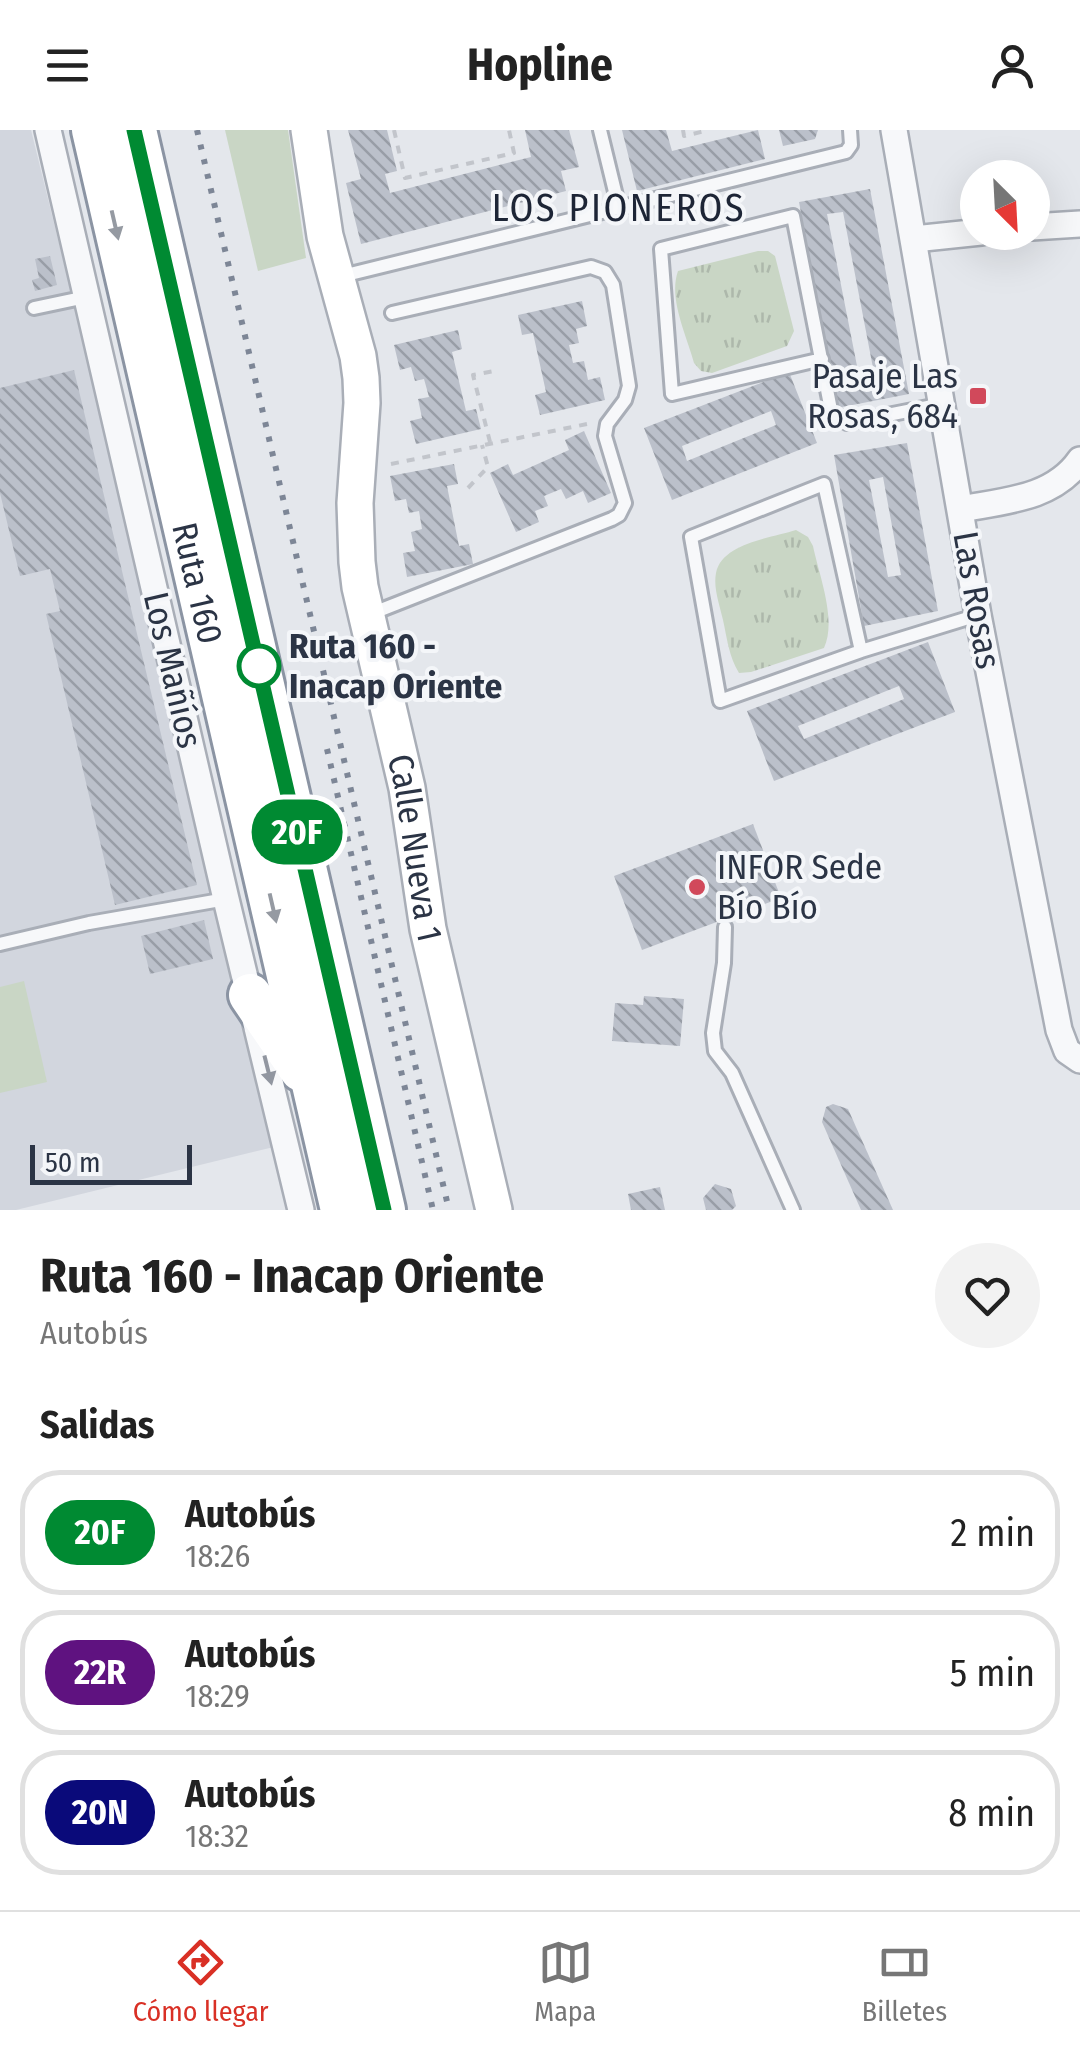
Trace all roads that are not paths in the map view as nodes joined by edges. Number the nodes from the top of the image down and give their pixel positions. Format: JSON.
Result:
{"nodes":[{"id":1,"x":48,"y":130,"type":"edge"},
{"id":2,"x":93,"y":130,"type":"edge"},
{"id":3,"x":134,"y":130,"type":"edge"},
{"id":4,"x":309,"y":130,"type":"edge"},
{"id":5,"x":600,"y":130,"type":"edge"},
{"id":6,"x":850,"y":130,"type":"edge"},
{"id":7,"x":894,"y":130,"type":"edge"},
{"id":8,"x":619,"y":208,"type":"junction"},
{"id":9,"x":1080,"y":224,"type":"edge"},
{"id":10,"x":1050,"y":226,"type":"edge"},
{"id":11,"x":960,"y":234,"type":"edge"},
{"id":12,"x":914,"y":239,"type":"junction"},
{"id":13,"x":336,"y":277,"type":"junction"},
{"id":14,"x":86,"y":296,"type":"junction"},
{"id":15,"x":34,"y":308,"type":"dead end"},
{"id":16,"x":392,"y":313,"type":"dead end"},
{"id":17,"x":822,"y":358,"type":"junction"},
{"id":18,"x":943,"y":404,"type":"junction"},
{"id":19,"x":1080,"y":460,"type":"edge"},
{"id":20,"x":961,"y":509,"type":"junction"},
{"id":21,"x":978,"y":615,"type":"junction"},
{"id":22,"x":367,"y":616,"type":"junction"},
{"id":23,"x":860,"y":651,"type":"junction"},
{"id":24,"x":226,"y":899,"type":"junction"},
{"id":25,"x":725,"y":927,"type":"dead end"},
{"id":26,"x":0,"y":944,"type":"edge"},
{"id":27,"x":250,"y":995,"type":"junction"},
{"id":28,"x":1080,"y":1060,"type":"edge"},
{"id":29,"x":315,"y":1092,"type":"junction"},
{"id":30,"x":302,"y":1210,"type":"edge"},
{"id":31,"x":342,"y":1210,"type":"edge"},
{"id":32,"x":384,"y":1210,"type":"edge"},
{"id":33,"x":494,"y":1210,"type":"edge"},
{"id":34,"x":793,"y":1210,"type":"edge"}],
"edges":[{"from":1,"to":14,"type":"street","name":"Los Mañíos"},
{"from":2,"to":29,"type":"highway","name":"Ruta 160","one_way":true},
{"from":3,"to":32,"type":"highway","name":"Ruta 160"},
{"from":4,"to":13,"type":"main road","name":"Calle Nueva 1"},
{"from":5,"to":8,"type":"lane"},
{"from":6,"to":8,"type":"lane"},
{"from":7,"to":12,"type":"street","name":"Las Rosas"},
{"from":8,"to":13,"type":"lane"},
{"from":9,"to":10,"type":"street"},
{"from":11,"to":12,"type":"street"},
{"from":12,"to":18,"type":"street","name":"Las Rosas"},
{"from":13,"to":22,"type":"main road","name":"Calle Nueva 1"},
{"from":14,"to":15,"type":"lane"},
{"from":14,"to":24,"type":"street","name":"Los Mañíos"},
{"from":16,"to":22,"type":"lane"},
{"from":17,"to":17,"type":"lane"},
{"from":17,"to":18,"type":"lane"},
{"from":18,"to":20,"type":"street","name":"Las Rosas"},
{"from":19,"to":20,"type":"street"},
{"from":20,"to":21,"type":"street","name":"Las Rosas"},
{"from":21,"to":23,"type":"lane"},
{"from":21,"to":28,"type":"street","name":"Las Rosas"},
{"from":22,"to":33,"type":"main road","name":"Calle Nueva 1"},
{"from":23,"to":23,"type":"lane"},
{"from":24,"to":26,"type":"lane"},
{"from":24,"to":27,"type":"street","name":"Los Mañíos"},
{"from":25,"to":34,"type":"lane"},
{"from":27,"to":29,"type":"highway"},
{"from":27,"to":30,"type":"street","name":"Los Mañíos","one_way":true},
{"from":29,"to":31,"type":"highway","name":"Ruta 160"}]}
